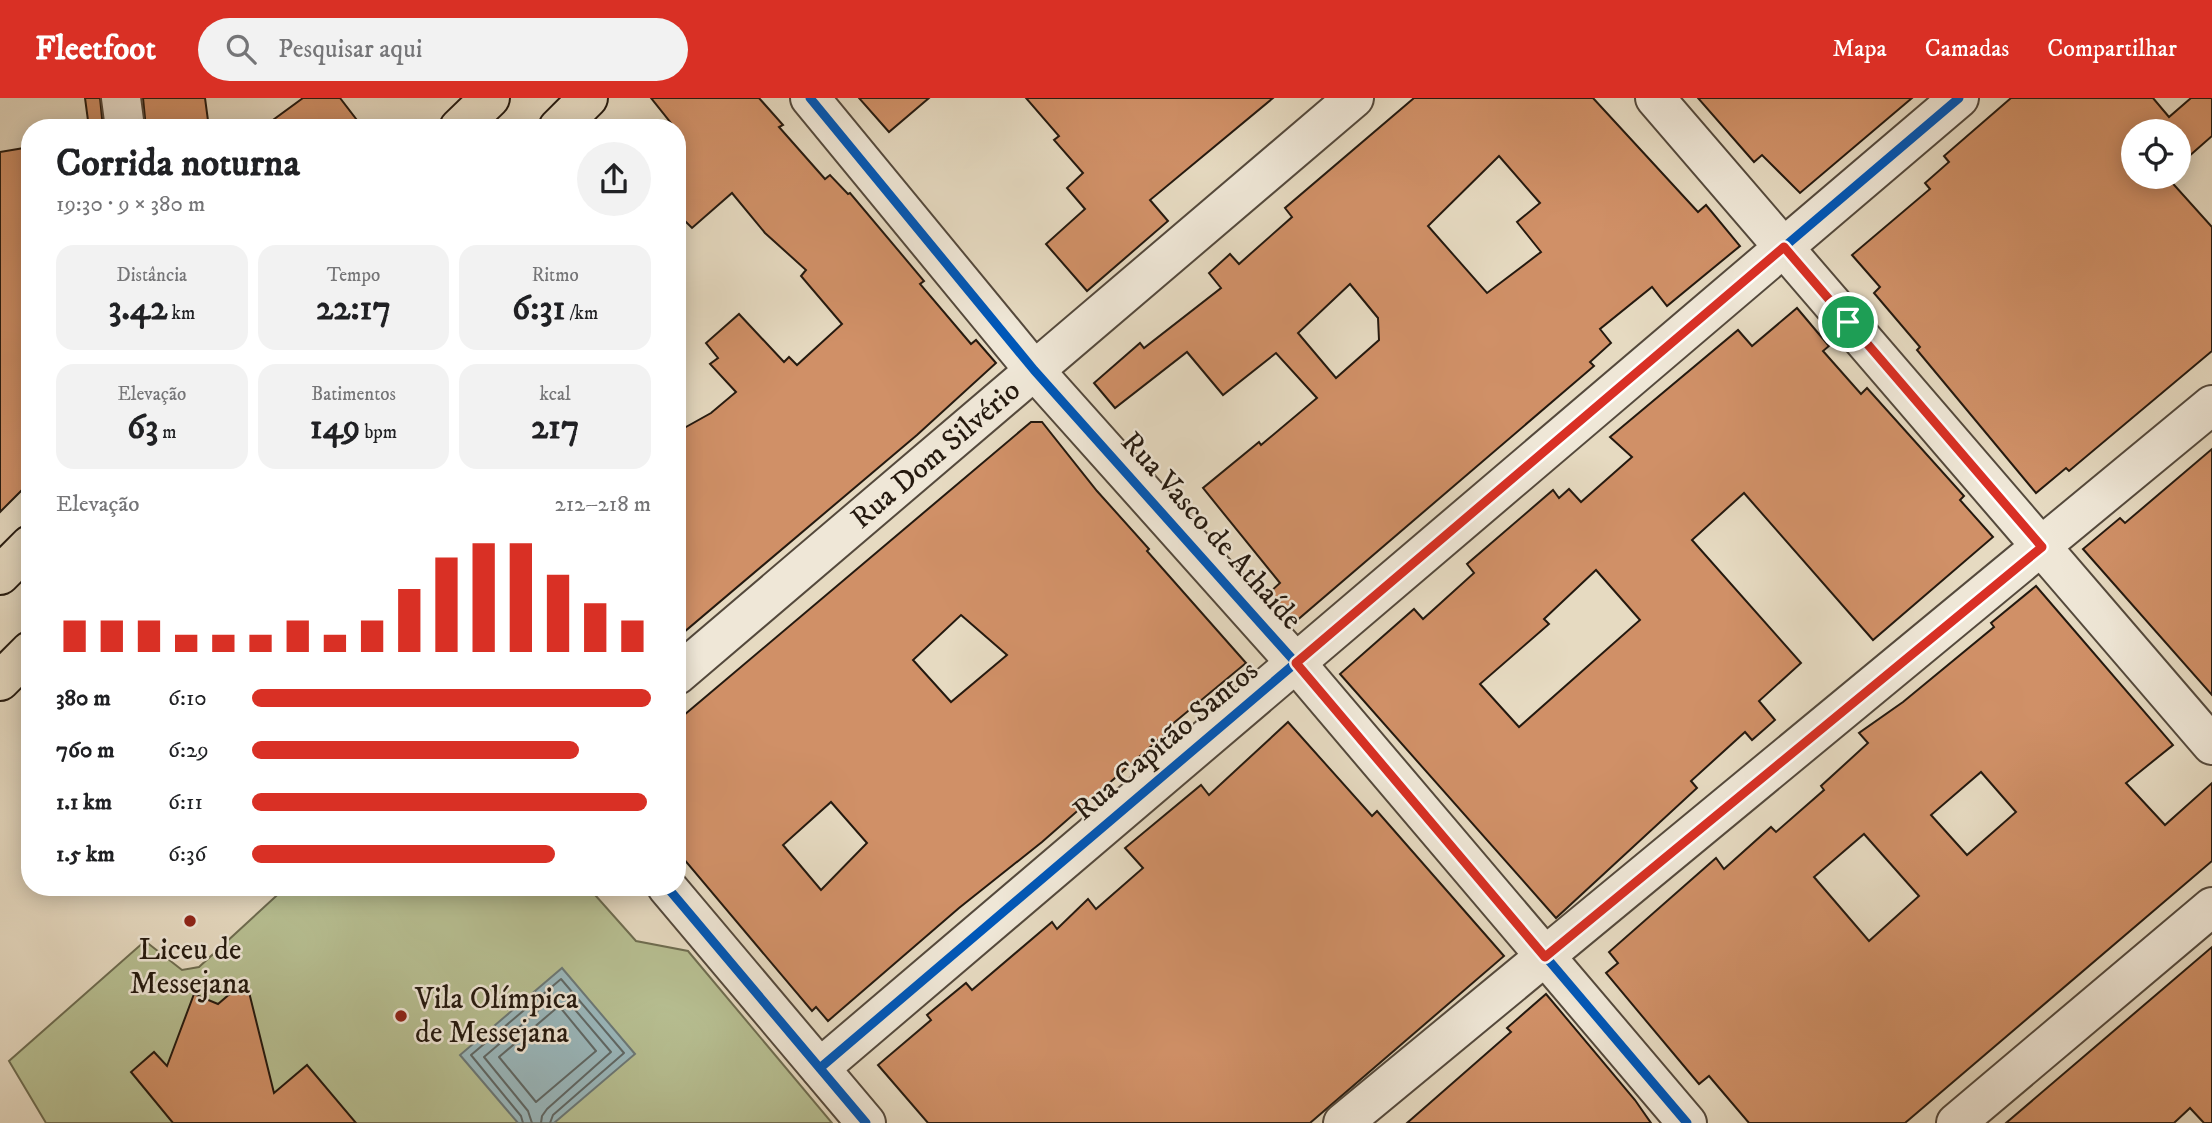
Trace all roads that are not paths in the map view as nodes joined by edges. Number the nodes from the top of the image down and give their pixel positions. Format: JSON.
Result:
{"nodes":[{"id":1,"x":121,"y":98,"type":"edge"},
{"id":2,"x":490,"y":98,"type":"edge"},
{"id":3,"x":588,"y":98,"type":"edge"},
{"id":4,"x":810,"y":98,"type":"edge"},
{"id":5,"x":1354,"y":98,"type":"edge"},
{"id":6,"x":1655,"y":98,"type":"edge"},
{"id":7,"x":1959,"y":98,"type":"edge"},
{"id":8,"x":124,"y":119,"type":"edge"},
{"id":9,"x":468,"y":119,"type":"edge"},
{"id":10,"x":567,"y":119,"type":"edge"},
{"id":11,"x":1784,"y":247,"type":"junction"},
{"id":12,"x":1034,"y":370,"type":"junction"},
{"id":13,"x":2212,"y":405,"type":"edge"},
{"id":14,"x":2042,"y":547,"type":"junction"},
{"id":15,"x":21,"y":554,"type":"edge"},
{"id":16,"x":0,"y":575,"type":"edge"},
{"id":17,"x":21,"y":660,"type":"edge"},
{"id":18,"x":1296,"y":663,"type":"junction"},
{"id":19,"x":686,"y":667,"type":"edge"},
{"id":20,"x":0,"y":681,"type":"edge"},
{"id":21,"x":2212,"y":745,"type":"edge"},
{"id":22,"x":675,"y":896,"type":"edge"},
{"id":23,"x":2212,"y":907,"type":"edge"},
{"id":24,"x":1545,"y":957,"type":"junction"},
{"id":25,"x":820,"y":1068,"type":"junction"},
{"id":26,"x":866,"y":1123,"type":"edge"},
{"id":27,"x":1343,"y":1123,"type":"edge"},
{"id":28,"x":1687,"y":1123,"type":"edge"},
{"id":29,"x":1956,"y":1123,"type":"edge"}],
"edges":[{"from":1,"to":8,"type":"street"},
{"from":2,"to":9,"type":"highway"},
{"from":3,"to":10,"type":"highway"},
{"from":4,"to":12,"type":"street","name":"Rua Vasco de Athaíde"},
{"from":5,"to":12,"type":"street","name":"Rua Dom Silvério"},
{"from":6,"to":11,"type":"street"},
{"from":7,"to":11,"type":"street","name":"Rua Capitão Santos"},
{"from":11,"to":14,"type":"street"},
{"from":11,"to":18,"type":"street","name":"Rua Capitão Santos"},
{"from":12,"to":18,"type":"street","name":"Rua Vasco de Athaíde"},
{"from":12,"to":19,"type":"street","name":"Rua Dom Silvério"},
{"from":13,"to":14,"type":"street"},
{"from":14,"to":21,"type":"street"},
{"from":14,"to":24,"type":"street"},
{"from":15,"to":16,"type":"highway"},
{"from":17,"to":20,"type":"highway"},
{"from":18,"to":24,"type":"street","name":"Rua Vasco de Athaíde"},
{"from":18,"to":25,"type":"street","name":"Rua Capitão Santos"},
{"from":22,"to":25,"type":"street"},
{"from":23,"to":29,"type":"street"},
{"from":24,"to":27,"type":"street"},
{"from":24,"to":28,"type":"street","name":"Rua Vasco de Athaíde"},
{"from":25,"to":26,"type":"street"}]}
